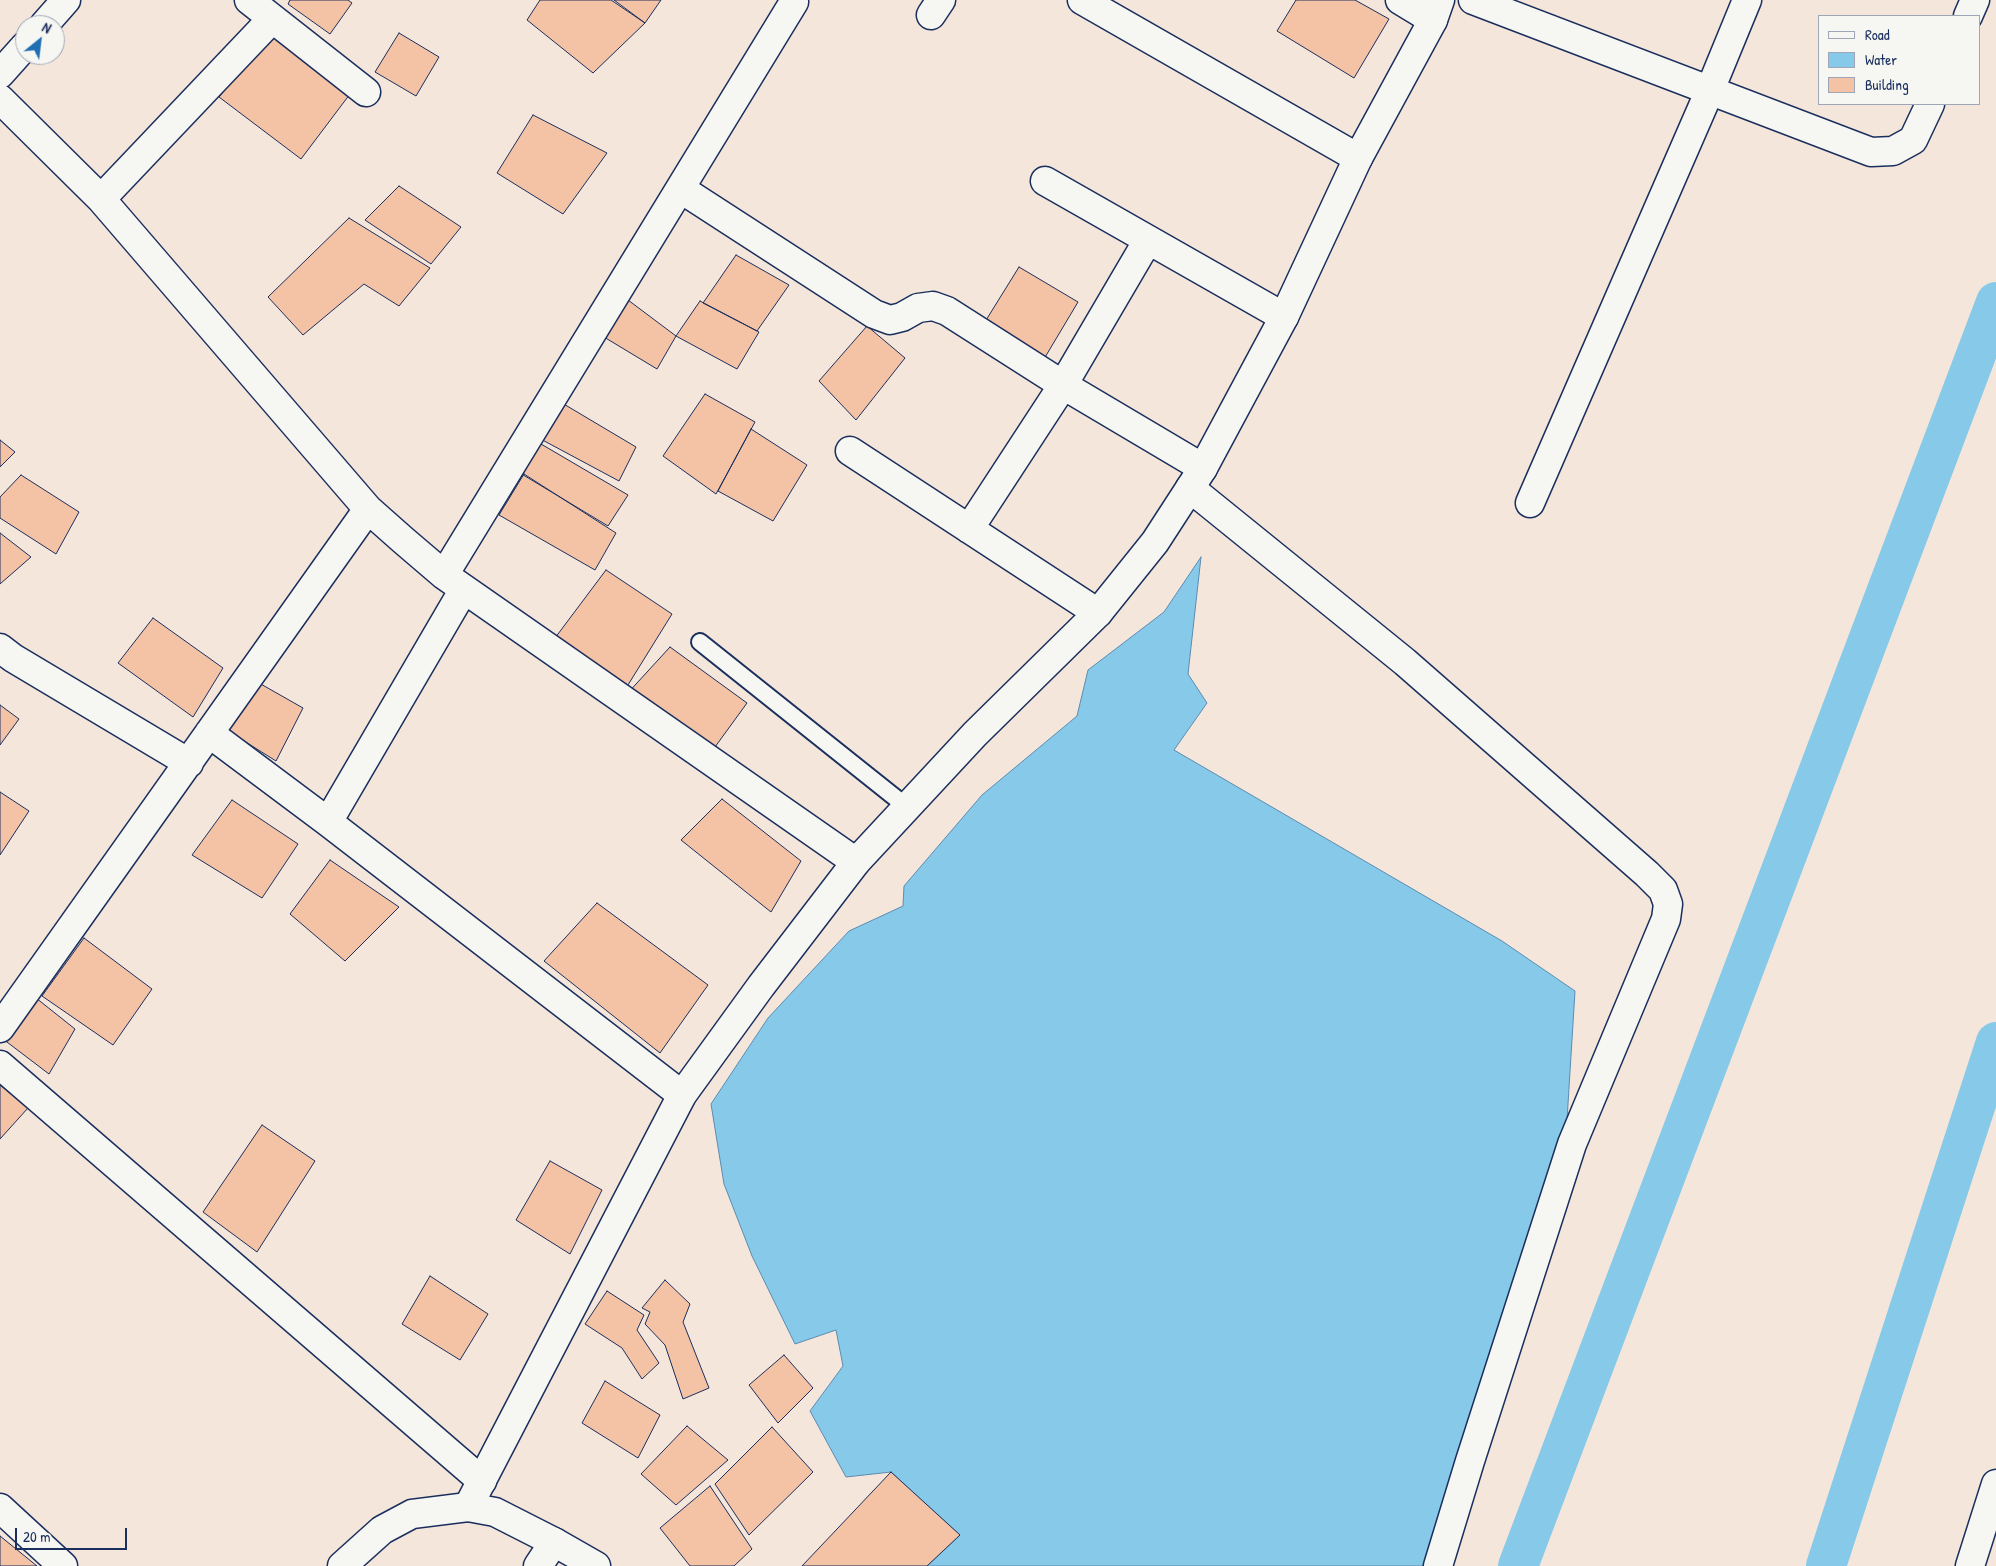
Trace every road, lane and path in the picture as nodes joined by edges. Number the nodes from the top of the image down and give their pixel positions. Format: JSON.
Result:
{"nodes":[{"id":1,"x":66,"y":0,"type":"edge"},
{"id":2,"x":248,"y":0,"type":"edge"},
{"id":3,"x":1082,"y":0,"type":"edge"},
{"id":4,"x":1400,"y":0,"type":"edge"},
{"id":5,"x":1473,"y":0,"type":"edge"},
{"id":6,"x":1747,"y":0,"type":"edge"},
{"id":7,"x":1974,"y":0,"type":"edge"},
{"id":8,"x":794,"y":2,"type":"dead end"},
{"id":9,"x":1436,"y":10,"type":"edge"},
{"id":10,"x":53,"y":15,"type":"edge"},
{"id":11,"x":1968,"y":15,"type":"edge"},
{"id":12,"x":272,"y":19,"type":"junction"},
{"id":13,"x":15,"y":57,"type":"edge"},
{"id":14,"x":0,"y":74,"type":"edge"},
{"id":15,"x":1710,"y":90,"type":"junction"},
{"id":16,"x":366,"y":92,"type":"dead end"},
{"id":17,"x":0,"y":100,"type":"edge"},
{"id":18,"x":1930,"y":105,"type":"edge"},
{"id":19,"x":1358,"y":158,"type":"junction"},
{"id":20,"x":1045,"y":181,"type":"dead end"},
{"id":21,"x":681,"y":189,"type":"junction"},
{"id":22,"x":101,"y":199,"type":"junction"},
{"id":23,"x":1148,"y":240,"type":"junction"},
{"id":24,"x":1284,"y":317,"type":"junction"},
{"id":25,"x":1063,"y":385,"type":"junction"},
{"id":26,"x":850,"y":451,"type":"dead end"},
{"id":27,"x":1196,"y":478,"type":"junction"},
{"id":28,"x":1530,"y":504,"type":"dead end"},
{"id":29,"x":368,"y":509,"type":"junction"},
{"id":30,"x":969,"y":528,"type":"junction"},
{"id":31,"x":454,"y":582,"type":"junction"},
{"id":32,"x":1098,"y":613,"type":"junction"},
{"id":33,"x":700,"y":642,"type":"dead end"},
{"id":34,"x":0,"y":648,"type":"edge"},
{"id":35,"x":209,"y":734,"type":"junction"},
{"id":36,"x":189,"y":763,"type":"junction"},
{"id":37,"x":907,"y":807,"type":"junction"},
{"id":38,"x":328,"y":822,"type":"junction"},
{"id":39,"x":856,"y":862,"type":"junction"},
{"id":40,"x":0,"y":1028,"type":"edge"},
{"id":41,"x":0,"y":1065,"type":"edge"},
{"id":42,"x":682,"y":1095,"type":"junction"},
{"id":43,"x":482,"y":1481,"type":"junction"},
{"id":44,"x":1996,"y":1484,"type":"edge"},
{"id":45,"x":0,"y":1508,"type":"edge"},
{"id":46,"x":468,"y":1508,"type":"junction"},
{"id":47,"x":554,"y":1542,"type":"junction"},
{"id":48,"x":63,"y":1566,"type":"edge"},
{"id":49,"x":342,"y":1566,"type":"edge"},
{"id":50,"x":538,"y":1566,"type":"edge"},
{"id":51,"x":596,"y":1566,"type":"edge"},
{"id":52,"x":1438,"y":1566,"type":"edge"},
{"id":53,"x":1970,"y":1566,"type":"edge"}],
"edges":[{"from":1,"to":10,"type":"street"},
{"from":2,"to":12,"type":"street"},
{"from":3,"to":19,"type":"street"},
{"from":4,"to":9,"type":"street"},
{"from":5,"to":15,"type":"street"},
{"from":6,"to":15,"type":"street"},
{"from":7,"to":11,"type":"street"},
{"from":8,"to":21,"type":"street"},
{"from":9,"to":19,"type":"street"},
{"from":12,"to":16,"type":"street"},
{"from":12,"to":22,"type":"street"},
{"from":13,"to":14,"type":"street"},
{"from":15,"to":18,"type":"street"},
{"from":15,"to":28,"type":"street"},
{"from":17,"to":22,"type":"street"},
{"from":19,"to":24,"type":"street"},
{"from":20,"to":23,"type":"street"},
{"from":21,"to":25,"type":"street"},
{"from":21,"to":31,"type":"street"},
{"from":22,"to":29,"type":"street"},
{"from":23,"to":24,"type":"street"},
{"from":23,"to":25,"type":"street"},
{"from":24,"to":27,"type":"street"},
{"from":25,"to":27,"type":"street"},
{"from":25,"to":30,"type":"street"},
{"from":26,"to":30,"type":"street"},
{"from":27,"to":32,"type":"street"},
{"from":27,"to":52,"type":"street"},
{"from":29,"to":31,"type":"street"},
{"from":29,"to":35,"type":"street"},
{"from":30,"to":32,"type":"street"},
{"from":31,"to":38,"type":"street"},
{"from":31,"to":39,"type":"street"},
{"from":32,"to":37,"type":"street"},
{"from":33,"to":37,"type":"lane"},
{"from":34,"to":36,"type":"street"},
{"from":35,"to":36,"type":"street"},
{"from":35,"to":38,"type":"street"},
{"from":36,"to":40,"type":"street"},
{"from":37,"to":39,"type":"street"},
{"from":38,"to":42,"type":"street"},
{"from":39,"to":42,"type":"street"},
{"from":41,"to":43,"type":"street"},
{"from":42,"to":43,"type":"street"},
{"from":43,"to":46,"type":"street"},
{"from":44,"to":53,"type":"street"},
{"from":45,"to":48,"type":"street"},
{"from":46,"to":47,"type":"street"},
{"from":46,"to":49,"type":"street"},
{"from":47,"to":50,"type":"street"},
{"from":47,"to":51,"type":"street"}]}
